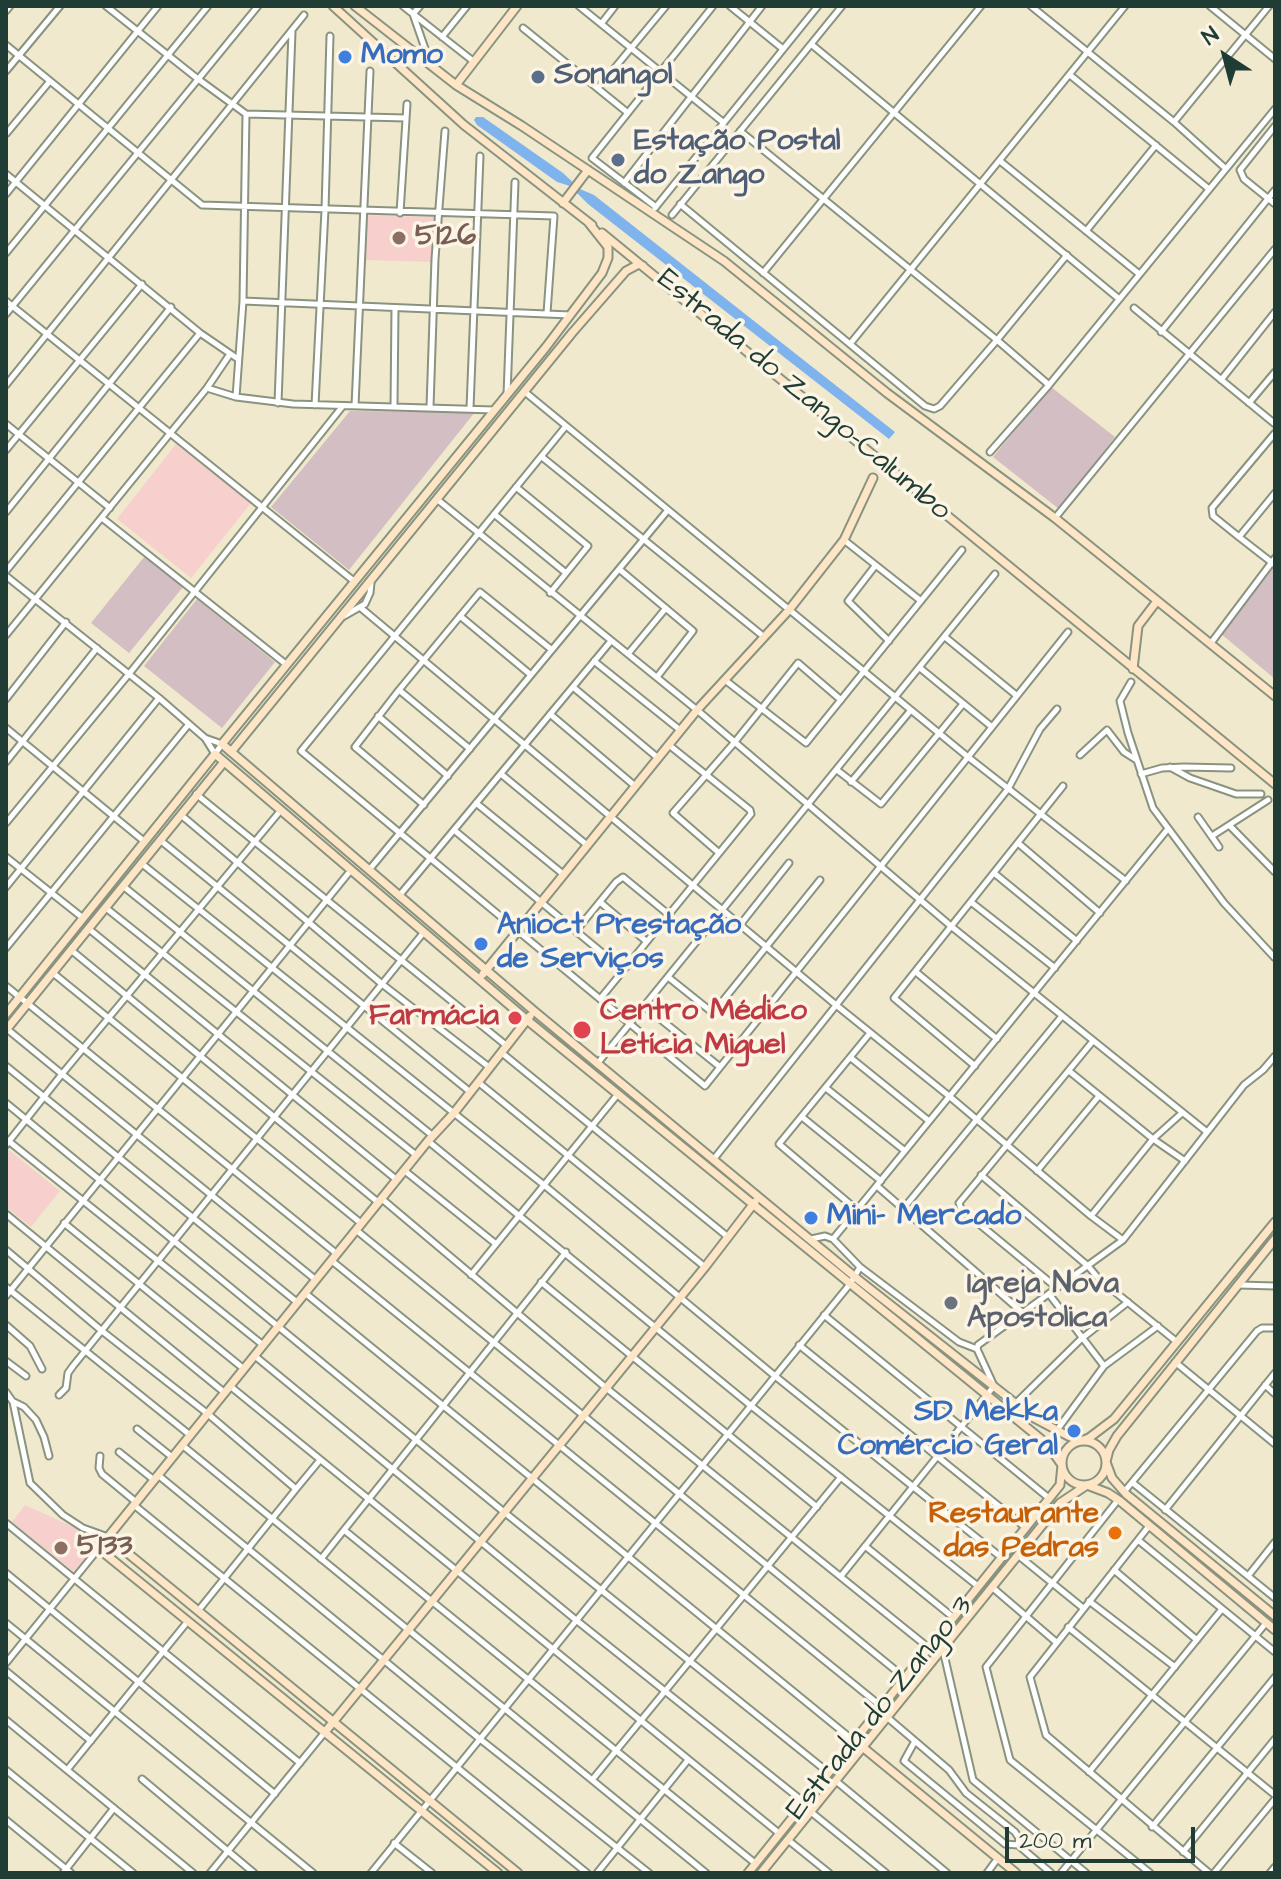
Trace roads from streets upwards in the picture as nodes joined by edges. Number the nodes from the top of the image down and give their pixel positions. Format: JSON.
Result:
{"nodes":[{"id":1,"x":10,"y":6,"type":"edge"},
{"id":2,"x":60,"y":6,"type":"edge"},
{"id":3,"x":107,"y":6,"type":"edge"},
{"id":4,"x":158,"y":6,"type":"edge"},
{"id":5,"x":208,"y":6,"type":"edge"},
{"id":6,"x":258,"y":6,"type":"edge"},
{"id":7,"x":333,"y":6,"type":"edge"},
{"id":8,"x":355,"y":6,"type":"edge"},
{"id":9,"x":403,"y":6,"type":"edge"},
{"id":10,"x":420,"y":6,"type":"edge"},
{"id":11,"x":467,"y":6,"type":"edge"},
{"id":12,"x":517,"y":6,"type":"edge"},
{"id":13,"x":579,"y":6,"type":"edge"},
{"id":14,"x":615,"y":6,"type":"edge"},
{"id":15,"x":666,"y":6,"type":"edge"},
{"id":16,"x":713,"y":6,"type":"edge"},
{"id":17,"x":730,"y":6,"type":"edge"},
{"id":18,"x":762,"y":6,"type":"edge"},
{"id":19,"x":818,"y":6,"type":"edge"},
{"id":20,"x":842,"y":6,"type":"edge"},
{"id":21,"x":981,"y":6,"type":"edge"},
{"id":22,"x":1031,"y":6,"type":"edge"},
{"id":23,"x":1125,"y":6,"type":"edge"},
{"id":24,"x":1210,"y":6,"type":"edge"},
{"id":25,"x":1269,"y":6,"type":"edge"},
{"id":26,"x":6,"y":11,"type":"edge"},
{"id":27,"x":413,"y":14,"type":"junction"},
{"id":28,"x":304,"y":15,"type":"dead end"},
{"id":29,"x":749,"y":22,"type":"junction"},
{"id":30,"x":601,"y":24,"type":"junction"},
{"id":31,"x":523,"y":28,"type":"dead end"},
{"id":32,"x":292,"y":29,"type":"junction"},
{"id":33,"x":137,"y":32,"type":"junction"},
{"id":34,"x":1245,"y":35,"type":"junction"},
{"id":35,"x":330,"y":36,"type":"dead end"},
{"id":36,"x":442,"y":37,"type":"junction"},
{"id":37,"x":811,"y":44,"type":"junction"},
{"id":38,"x":6,"y":45,"type":"edge"},
{"id":39,"x":630,"y":48,"type":"junction"},
{"id":40,"x":783,"y":49,"type":"junction"},
{"id":41,"x":1088,"y":52,"type":"junction"},
{"id":42,"x":19,"y":55,"type":"junction"},
{"id":43,"x":168,"y":56,"type":"junction"},
{"id":44,"x":1275,"y":59,"type":"edge"},
{"id":45,"x":473,"y":61,"type":"junction"},
{"id":46,"x":431,"y":68,"type":"junction"},
{"id":47,"x":6,"y":71,"type":"edge"},
{"id":48,"x":370,"y":71,"type":"dead end"},
{"id":49,"x":661,"y":72,"type":"junction"},
{"id":50,"x":1070,"y":75,"type":"junction"},
{"id":51,"x":198,"y":79,"type":"junction"},
{"id":52,"x":50,"y":81,"type":"junction"},
{"id":53,"x":456,"y":85,"type":"junction"},
{"id":54,"x":598,"y":88,"type":"junction"},
{"id":55,"x":690,"y":96,"type":"junction"},
{"id":56,"x":78,"y":103,"type":"junction"},
{"id":57,"x":231,"y":104,"type":"junction"},
{"id":58,"x":407,"y":104,"type":"dead end"},
{"id":59,"x":1275,"y":109,"type":"edge"},
{"id":60,"x":628,"y":113,"type":"junction"},
{"id":61,"x":246,"y":114,"type":"junction"},
{"id":62,"x":893,"y":114,"type":"junction"},
{"id":63,"x":290,"y":115,"type":"junction"},
{"id":64,"x":326,"y":115,"type":"junction"},
{"id":65,"x":367,"y":115,"type":"junction"},
{"id":66,"x":406,"y":118,"type":"junction"},
{"id":67,"x":1174,"y":122,"type":"junction"},
{"id":68,"x":724,"y":123,"type":"junction"},
{"id":69,"x":1275,"y":126,"type":"edge"},
{"id":70,"x":109,"y":128,"type":"junction"},
{"id":71,"x":445,"y":131,"type":"dead end"},
{"id":72,"x":740,"y":131,"type":"junction"},
{"id":73,"x":6,"y":134,"type":"edge"},
{"id":74,"x":1156,"y":145,"type":"junction"},
{"id":75,"x":138,"y":152,"type":"junction"},
{"id":76,"x":480,"y":156,"type":"dead end"},
{"id":77,"x":1000,"y":161,"type":"junction"},
{"id":78,"x":1225,"y":168,"type":"junction"},
{"id":79,"x":588,"y":170,"type":"junction"},
{"id":80,"x":6,"y":174,"type":"edge"},
{"id":81,"x":171,"y":180,"type":"junction"},
{"id":82,"x":16,"y":182,"type":"junction"},
{"id":83,"x":515,"y":182,"type":"dead end"},
{"id":84,"x":624,"y":183,"type":"junction"},
{"id":85,"x":980,"y":185,"type":"junction"},
{"id":86,"x":1209,"y":189,"type":"junction"},
{"id":87,"x":1275,"y":190,"type":"edge"},
{"id":88,"x":6,"y":194,"type":"edge"},
{"id":89,"x":1268,"y":198,"type":"junction"},
{"id":90,"x":823,"y":199,"type":"junction"},
{"id":91,"x":563,"y":203,"type":"junction"},
{"id":92,"x":680,"y":204,"type":"junction"},
{"id":93,"x":1275,"y":204,"type":"edge"},
{"id":94,"x":46,"y":206,"type":"junction"},
{"id":95,"x":246,"y":207,"type":"junction"},
{"id":96,"x":287,"y":209,"type":"junction"},
{"id":97,"x":325,"y":210,"type":"junction"},
{"id":98,"x":653,"y":210,"type":"junction"},
{"id":99,"x":362,"y":212,"type":"junction"},
{"id":100,"x":438,"y":212,"type":"junction"},
{"id":101,"x":400,"y":213,"type":"junction"},
{"id":102,"x":477,"y":214,"type":"junction"},
{"id":103,"x":515,"y":215,"type":"junction"},
{"id":104,"x":672,"y":215,"type":"dead end"},
{"id":105,"x":589,"y":223,"type":"junction"},
{"id":106,"x":74,"y":229,"type":"junction"},
{"id":107,"x":1086,"y":231,"type":"junction"},
{"id":108,"x":1275,"y":249,"type":"edge"},
{"id":109,"x":6,"y":253,"type":"edge"},
{"id":110,"x":1067,"y":255,"type":"junction"},
{"id":111,"x":108,"y":257,"type":"junction"},
{"id":112,"x":646,"y":267,"type":"junction"},
{"id":113,"x":911,"y":270,"type":"junction"},
{"id":114,"x":763,"y":273,"type":"junction"},
{"id":115,"x":1138,"y":273,"type":"junction"},
{"id":116,"x":142,"y":284,"type":"junction"},
{"id":117,"x":1118,"y":298,"type":"junction"},
{"id":118,"x":6,"y":301,"type":"edge"},
{"id":119,"x":243,"y":301,"type":"junction"},
{"id":120,"x":282,"y":302,"type":"junction"},
{"id":121,"x":319,"y":304,"type":"junction"},
{"id":122,"x":13,"y":306,"type":"junction"},
{"id":123,"x":359,"y":306,"type":"junction"},
{"id":124,"x":171,"y":307,"type":"junction"},
{"id":125,"x":395,"y":308,"type":"junction"},
{"id":126,"x":1134,"y":308,"type":"dead end"},
{"id":127,"x":433,"y":309,"type":"junction"},
{"id":128,"x":474,"y":311,"type":"junction"},
{"id":129,"x":1275,"y":312,"type":"edge"},
{"id":130,"x":509,"y":313,"type":"junction"},
{"id":131,"x":547,"y":313,"type":"junction"},
{"id":132,"x":6,"y":314,"type":"edge"},
{"id":133,"x":571,"y":316,"type":"junction"},
{"id":134,"x":1161,"y":332,"type":"junction"},
{"id":135,"x":200,"y":333,"type":"junction"},
{"id":136,"x":46,"y":334,"type":"junction"},
{"id":137,"x":997,"y":340,"type":"junction"},
{"id":138,"x":850,"y":344,"type":"junction"},
{"id":139,"x":230,"y":354,"type":"junction"},
{"id":140,"x":1189,"y":354,"type":"junction"},
{"id":141,"x":238,"y":359,"type":"junction"},
{"id":142,"x":80,"y":360,"type":"junction"},
{"id":143,"x":1275,"y":372,"type":"edge"},
{"id":144,"x":1221,"y":380,"type":"junction"},
{"id":145,"x":109,"y":383,"type":"junction"},
{"id":146,"x":6,"y":385,"type":"edge"},
{"id":147,"x":1049,"y":385,"type":"junction"},
{"id":148,"x":207,"y":388,"type":"junction"},
{"id":149,"x":525,"y":392,"type":"junction"},
{"id":150,"x":506,"y":396,"type":"junction"},
{"id":151,"x":236,"y":397,"type":"junction"},
{"id":152,"x":278,"y":403,"type":"junction"},
{"id":153,"x":1249,"y":403,"type":"junction"},
{"id":154,"x":315,"y":405,"type":"junction"},
{"id":155,"x":355,"y":406,"type":"junction"},
{"id":156,"x":394,"y":406,"type":"junction"},
{"id":157,"x":342,"y":407,"type":"junction"},
{"id":158,"x":430,"y":407,"type":"junction"},
{"id":159,"x":140,"y":408,"type":"junction"},
{"id":160,"x":470,"y":408,"type":"junction"},
{"id":161,"x":495,"y":410,"type":"junction"},
{"id":162,"x":6,"y":424,"type":"edge"},
{"id":163,"x":1275,"y":424,"type":"edge"},
{"id":164,"x":566,"y":426,"type":"junction"},
{"id":165,"x":170,"y":433,"type":"junction"},
{"id":166,"x":1275,"y":433,"type":"edge"},
{"id":167,"x":19,"y":435,"type":"junction"},
{"id":168,"x":6,"y":450,"type":"edge"},
{"id":169,"x":990,"y":452,"type":"dead end"},
{"id":170,"x":542,"y":457,"type":"junction"},
{"id":171,"x":49,"y":459,"type":"junction"},
{"id":172,"x":873,"y":478,"type":"dead end"},
{"id":173,"x":78,"y":483,"type":"junction"},
{"id":174,"x":516,"y":487,"type":"junction"},
{"id":175,"x":1275,"y":493,"type":"edge"},
{"id":176,"x":438,"y":500,"type":"junction"},
{"id":177,"x":110,"y":508,"type":"junction"},
{"id":178,"x":263,"y":508,"type":"junction"},
{"id":179,"x":668,"y":510,"type":"junction"},
{"id":180,"x":6,"y":512,"type":"edge"},
{"id":181,"x":494,"y":514,"type":"junction"},
{"id":182,"x":102,"y":518,"type":"junction"},
{"id":183,"x":1055,"y":518,"type":"junction"},
{"id":184,"x":479,"y":534,"type":"junction"},
{"id":185,"x":1239,"y":537,"type":"junction"},
{"id":186,"x":643,"y":540,"type":"junction"},
{"id":187,"x":844,"y":540,"type":"junction"},
{"id":188,"x":962,"y":550,"type":"dead end"},
{"id":189,"x":1274,"y":562,"type":"edge"},
{"id":190,"x":875,"y":566,"type":"junction"},
{"id":191,"x":619,"y":569,"type":"junction"},
{"id":192,"x":566,"y":573,"type":"junction"},
{"id":193,"x":6,"y":574,"type":"edge"},
{"id":194,"x":995,"y":574,"type":"dead end"},
{"id":195,"x":356,"y":583,"type":"junction"},
{"id":196,"x":371,"y":583,"type":"junction"},
{"id":197,"x":195,"y":592,"type":"junction"},
{"id":198,"x":550,"y":593,"type":"junction"},
{"id":199,"x":36,"y":599,"type":"junction"},
{"id":200,"x":921,"y":601,"type":"junction"},
{"id":201,"x":1157,"y":601,"type":"junction"},
{"id":202,"x":361,"y":608,"type":"junction"},
{"id":203,"x":666,"y":608,"type":"junction"},
{"id":204,"x":789,"y":610,"type":"junction"},
{"id":205,"x":460,"y":616,"type":"junction"},
{"id":206,"x":580,"y":616,"type":"junction"},
{"id":207,"x":343,"y":617,"type":"junction"},
{"id":208,"x":66,"y":622,"type":"junction"},
{"id":209,"x":1068,"y":632,"type":"dead end"},
{"id":210,"x":6,"y":635,"type":"edge"},
{"id":211,"x":763,"y":636,"type":"junction"},
{"id":212,"x":945,"y":637,"type":"junction"},
{"id":213,"x":394,"y":638,"type":"junction"},
{"id":214,"x":611,"y":641,"type":"junction"},
{"id":215,"x":889,"y":641,"type":"junction"},
{"id":216,"x":1211,"y":643,"type":"junction"},
{"id":217,"x":97,"y":648,"type":"junction"},
{"id":218,"x":552,"y":650,"type":"junction"},
{"id":219,"x":628,"y":654,"type":"junction"},
{"id":220,"x":422,"y":661,"type":"junction"},
{"id":221,"x":594,"y":661,"type":"junction"},
{"id":222,"x":288,"y":666,"type":"junction"},
{"id":223,"x":920,"y":668,"type":"junction"},
{"id":224,"x":1133,"y":669,"type":"junction"},
{"id":225,"x":864,"y":671,"type":"junction"},
{"id":226,"x":129,"y":674,"type":"junction"},
{"id":227,"x":531,"y":675,"type":"junction"},
{"id":228,"x":657,"y":677,"type":"junction"},
{"id":229,"x":725,"y":679,"type":"junction"},
{"id":230,"x":1131,"y":682,"type":"dead end"},
{"id":231,"x":573,"y":687,"type":"junction"},
{"id":232,"x":399,"y":690,"type":"junction"},
{"id":233,"x":1016,"y":695,"type":"junction"},
{"id":234,"x":1275,"y":696,"type":"edge"},
{"id":235,"x":895,"y":697,"type":"junction"},
{"id":236,"x":159,"y":698,"type":"junction"},
{"id":237,"x":6,"y":699,"type":"edge"},
{"id":238,"x":841,"y":700,"type":"junction"},
{"id":239,"x":963,"y":704,"type":"junction"},
{"id":240,"x":761,"y":709,"type":"junction"},
{"id":241,"x":1057,"y":709,"type":"dead end"},
{"id":242,"x":697,"y":710,"type":"junction"},
{"id":243,"x":911,"y":710,"type":"junction"},
{"id":244,"x":550,"y":714,"type":"junction"},
{"id":245,"x":378,"y":716,"type":"junction"},
{"id":246,"x":493,"y":721,"type":"junction"},
{"id":247,"x":189,"y":724,"type":"junction"},
{"id":248,"x":992,"y":727,"type":"junction"},
{"id":249,"x":6,"y":728,"type":"edge"},
{"id":250,"x":680,"y":730,"type":"junction"},
{"id":251,"x":939,"y":733,"type":"junction"},
{"id":252,"x":205,"y":738,"type":"junction"},
{"id":253,"x":22,"y":742,"type":"junction"},
{"id":254,"x":734,"y":743,"type":"junction"},
{"id":255,"x":222,"y":744,"type":"junction"},
{"id":256,"x":669,"y":745,"type":"junction"},
{"id":257,"x":524,"y":746,"type":"junction"},
{"id":258,"x":470,"y":749,"type":"junction"},
{"id":259,"x":231,"y":752,"type":"junction"},
{"id":260,"x":215,"y":754,"type":"junction"},
{"id":261,"x":1080,"y":755,"type":"dead end"},
{"id":262,"x":968,"y":757,"type":"junction"},
{"id":263,"x":658,"y":758,"type":"junction"},
{"id":264,"x":1136,"y":759,"type":"junction"},
{"id":265,"x":6,"y":762,"type":"edge"},
{"id":266,"x":224,"y":762,"type":"junction"},
{"id":267,"x":53,"y":766,"type":"junction"},
{"id":268,"x":1170,"y":767,"type":"junction"},
{"id":269,"x":1231,"y":768,"type":"dead end"},
{"id":270,"x":837,"y":770,"type":"junction"},
{"id":271,"x":501,"y":774,"type":"junction"},
{"id":272,"x":1140,"y":774,"type":"junction"},
{"id":273,"x":707,"y":775,"type":"junction"},
{"id":274,"x":448,"y":776,"type":"junction"},
{"id":275,"x":851,"y":782,"type":"junction"},
{"id":276,"x":1275,"y":784,"type":"edge"},
{"id":277,"x":635,"y":786,"type":"junction"},
{"id":278,"x":1063,"y":786,"type":"dead end"},
{"id":279,"x":1008,"y":789,"type":"junction"},
{"id":280,"x":84,"y":790,"type":"junction"},
{"id":281,"x":196,"y":794,"type":"junction"},
{"id":282,"x":1261,"y":794,"type":"dead end"},
{"id":283,"x":1268,"y":800,"type":"dead end"},
{"id":284,"x":476,"y":803,"type":"junction"},
{"id":285,"x":808,"y":804,"type":"junction"},
{"id":286,"x":424,"y":805,"type":"junction"},
{"id":287,"x":281,"y":810,"type":"junction"},
{"id":288,"x":114,"y":815,"type":"junction"},
{"id":289,"x":181,"y":815,"type":"junction"},
{"id":290,"x":1040,"y":816,"type":"junction"},
{"id":291,"x":610,"y":817,"type":"junction"},
{"id":292,"x":1198,"y":817,"type":"dead end"},
{"id":293,"x":6,"y":823,"type":"edge"},
{"id":294,"x":1230,"y":826,"type":"junction"},
{"id":295,"x":454,"y":830,"type":"junction"},
{"id":296,"x":1167,"y":830,"type":"junction"},
{"id":297,"x":400,"y":834,"type":"junction"},
{"id":298,"x":1212,"y":836,"type":"junction"},
{"id":299,"x":160,"y":840,"type":"junction"},
{"id":300,"x":253,"y":841,"type":"junction"},
{"id":301,"x":146,"y":842,"type":"junction"},
{"id":302,"x":1018,"y":843,"type":"junction"},
{"id":303,"x":587,"y":845,"type":"junction"},
{"id":304,"x":1219,"y":847,"type":"dead end"},
{"id":305,"x":718,"y":852,"type":"junction"},
{"id":306,"x":6,"y":857,"type":"edge"},
{"id":307,"x":431,"y":858,"type":"junction"},
{"id":308,"x":236,"y":861,"type":"junction"},
{"id":309,"x":141,"y":863,"type":"junction"},
{"id":310,"x":789,"y":863,"type":"dead end"},
{"id":311,"x":881,"y":866,"type":"junction"},
{"id":312,"x":21,"y":868,"type":"junction"},
{"id":313,"x":351,"y":870,"type":"junction"},
{"id":314,"x":369,"y":870,"type":"junction"},
{"id":315,"x":1275,"y":872,"type":"edge"},
{"id":316,"x":994,"y":873,"type":"junction"},
{"id":317,"x":563,"y":874,"type":"junction"},
{"id":318,"x":820,"y":880,"type":"dead end"},
{"id":319,"x":1127,"y":881,"type":"junction"},
{"id":320,"x":218,"y":884,"type":"junction"},
{"id":321,"x":691,"y":885,"type":"junction"},
{"id":322,"x":123,"y":886,"type":"junction"},
{"id":323,"x":6,"y":887,"type":"edge"},
{"id":324,"x":52,"y":893,"type":"junction"},
{"id":325,"x":399,"y":896,"type":"junction"},
{"id":326,"x":326,"y":900,"type":"junction"},
{"id":327,"x":920,"y":900,"type":"junction"},
{"id":328,"x":542,"y":901,"type":"junction"},
{"id":329,"x":600,"y":902,"type":"junction"},
{"id":330,"x":971,"y":902,"type":"junction"},
{"id":331,"x":106,"y":908,"type":"junction"},
{"id":332,"x":198,"y":908,"type":"junction"},
{"id":333,"x":721,"y":910,"type":"junction"},
{"id":334,"x":1100,"y":913,"type":"junction"},
{"id":335,"x":668,"y":914,"type":"junction"},
{"id":336,"x":84,"y":919,"type":"junction"},
{"id":337,"x":309,"y":922,"type":"junction"},
{"id":338,"x":740,"y":925,"type":"junction"},
{"id":339,"x":952,"y":927,"type":"junction"},
{"id":340,"x":89,"y":929,"type":"junction"},
{"id":341,"x":517,"y":930,"type":"junction"},
{"id":342,"x":179,"y":931,"type":"junction"},
{"id":343,"x":576,"y":931,"type":"junction"},
{"id":344,"x":424,"y":932,"type":"junction"},
{"id":345,"x":646,"y":941,"type":"junction"},
{"id":346,"x":1077,"y":941,"type":"junction"},
{"id":347,"x":290,"y":945,"type":"junction"},
{"id":348,"x":765,"y":946,"type":"junction"},
{"id":349,"x":6,"y":948,"type":"edge"},
{"id":350,"x":71,"y":950,"type":"junction"},
{"id":351,"x":163,"y":952,"type":"junction"},
{"id":352,"x":1275,"y":958,"type":"edge"},
{"id":353,"x":400,"y":962,"type":"junction"},
{"id":354,"x":272,"y":967,"type":"junction"},
{"id":355,"x":1055,"y":968,"type":"junction"},
{"id":356,"x":485,"y":970,"type":"junction"},
{"id":357,"x":623,"y":970,"type":"junction"},
{"id":358,"x":796,"y":972,"type":"junction"},
{"id":359,"x":916,"y":972,"type":"junction"},
{"id":360,"x":53,"y":973,"type":"junction"},
{"id":361,"x":144,"y":975,"type":"junction"},
{"id":362,"x":668,"y":977,"type":"junction"},
{"id":363,"x":479,"y":979,"type":"junction"},
{"id":364,"x":382,"y":984,"type":"junction"},
{"id":365,"x":6,"y":986,"type":"edge"},
{"id":366,"x":254,"y":989,"type":"junction"},
{"id":367,"x":1034,"y":993,"type":"junction"},
{"id":368,"x":126,"y":997,"type":"junction"},
{"id":369,"x":600,"y":999,"type":"junction"},
{"id":370,"x":24,"y":1000,"type":"junction"},
{"id":371,"x":364,"y":1005,"type":"junction"},
{"id":372,"x":836,"y":1005,"type":"junction"},
{"id":373,"x":644,"y":1006,"type":"junction"},
{"id":374,"x":237,"y":1010,"type":"junction"},
{"id":375,"x":534,"y":1011,"type":"junction"},
{"id":376,"x":6,"y":1014,"type":"edge"},
{"id":377,"x":1062,"y":1016,"type":"junction"},
{"id":378,"x":109,"y":1018,"type":"junction"},
{"id":379,"x":527,"y":1020,"type":"junction"},
{"id":380,"x":629,"y":1024,"type":"junction"},
{"id":381,"x":346,"y":1027,"type":"junction"},
{"id":382,"x":6,"y":1029,"type":"edge"},
{"id":383,"x":219,"y":1032,"type":"junction"},
{"id":384,"x":870,"y":1033,"type":"junction"},
{"id":385,"x":997,"y":1039,"type":"junction"},
{"id":386,"x":1093,"y":1041,"type":"junction"},
{"id":387,"x":508,"y":1046,"type":"junction"},
{"id":388,"x":84,"y":1048,"type":"junction"},
{"id":389,"x":327,"y":1050,"type":"junction"},
{"id":390,"x":502,"y":1053,"type":"junction"},
{"id":391,"x":201,"y":1054,"type":"junction"},
{"id":392,"x":1275,"y":1056,"type":"edge"},
{"id":393,"x":851,"y":1058,"type":"junction"},
{"id":394,"x":596,"y":1064,"type":"junction"},
{"id":395,"x":6,"y":1066,"type":"edge"},
{"id":396,"x":975,"y":1066,"type":"junction"},
{"id":397,"x":489,"y":1067,"type":"junction"},
{"id":398,"x":720,"y":1067,"type":"junction"},
{"id":399,"x":311,"y":1070,"type":"junction"},
{"id":400,"x":1069,"y":1071,"type":"junction"},
{"id":401,"x":62,"y":1074,"type":"junction"},
{"id":402,"x":182,"y":1077,"type":"junction"},
{"id":403,"x":477,"y":1081,"type":"junction"},
{"id":404,"x":826,"y":1088,"type":"junction"},
{"id":405,"x":469,"y":1091,"type":"junction"},
{"id":406,"x":293,"y":1093,"type":"junction"},
{"id":407,"x":618,"y":1094,"type":"junction"},
{"id":408,"x":949,"y":1096,"type":"junction"},
{"id":409,"x":1099,"y":1096,"type":"junction"},
{"id":410,"x":43,"y":1097,"type":"junction"},
{"id":411,"x":6,"y":1103,"type":"edge"},
{"id":412,"x":157,"y":1108,"type":"junction"},
{"id":413,"x":454,"y":1113,"type":"junction"},
{"id":414,"x":1182,"y":1113,"type":"junction"},
{"id":415,"x":274,"y":1116,"type":"junction"},
{"id":416,"x":802,"y":1117,"type":"junction"},
{"id":417,"x":27,"y":1120,"type":"junction"},
{"id":418,"x":978,"y":1120,"type":"junction"},
{"id":419,"x":929,"y":1121,"type":"junction"},
{"id":420,"x":592,"y":1126,"type":"junction"},
{"id":421,"x":1207,"y":1132,"type":"junction"},
{"id":422,"x":136,"y":1133,"type":"junction"},
{"id":423,"x":256,"y":1139,"type":"junction"},
{"id":424,"x":431,"y":1139,"type":"junction"},
{"id":425,"x":1153,"y":1139,"type":"junction"},
{"id":426,"x":7,"y":1142,"type":"edge"},
{"id":427,"x":1008,"y":1145,"type":"junction"},
{"id":428,"x":905,"y":1151,"type":"junction"},
{"id":429,"x":417,"y":1156,"type":"junction"},
{"id":430,"x":568,"y":1156,"type":"junction"},
{"id":431,"x":118,"y":1157,"type":"junction"},
{"id":432,"x":713,"y":1160,"type":"junction"},
{"id":433,"x":1185,"y":1161,"type":"junction"},
{"id":434,"x":232,"y":1167,"type":"junction"},
{"id":435,"x":405,"y":1171,"type":"junction"},
{"id":436,"x":1037,"y":1171,"type":"junction"},
{"id":437,"x":981,"y":1175,"type":"junction"},
{"id":438,"x":99,"y":1179,"type":"junction"},
{"id":439,"x":397,"y":1180,"type":"junction"},
{"id":440,"x":879,"y":1184,"type":"junction"},
{"id":441,"x":544,"y":1185,"type":"junction"},
{"id":442,"x":211,"y":1193,"type":"junction"},
{"id":443,"x":759,"y":1197,"type":"junction"},
{"id":444,"x":380,"y":1201,"type":"junction"},
{"id":445,"x":82,"y":1202,"type":"junction"},
{"id":446,"x":753,"y":1205,"type":"junction"},
{"id":447,"x":903,"y":1209,"type":"junction"},
{"id":448,"x":857,"y":1210,"type":"junction"},
{"id":449,"x":6,"y":1214,"type":"edge"},
{"id":450,"x":519,"y":1216,"type":"junction"},
{"id":451,"x":1091,"y":1216,"type":"junction"},
{"id":452,"x":191,"y":1217,"type":"junction"},
{"id":453,"x":1275,"y":1222,"type":"edge"},
{"id":454,"x":64,"y":1223,"type":"junction"},
{"id":455,"x":359,"y":1227,"type":"junction"},
{"id":456,"x":729,"y":1237,"type":"junction"},
{"id":457,"x":811,"y":1239,"type":"junction"},
{"id":458,"x":833,"y":1239,"type":"junction"},
{"id":459,"x":1275,"y":1239,"type":"edge"},
{"id":460,"x":174,"y":1240,"type":"junction"},
{"id":461,"x":1123,"y":1240,"type":"junction"},
{"id":462,"x":496,"y":1244,"type":"junction"},
{"id":463,"x":46,"y":1246,"type":"junction"},
{"id":464,"x":6,"y":1250,"type":"edge"},
{"id":465,"x":566,"y":1252,"type":"junction"},
{"id":466,"x":334,"y":1257,"type":"junction"},
{"id":467,"x":157,"y":1261,"type":"junction"},
{"id":468,"x":1088,"y":1266,"type":"junction"},
{"id":469,"x":705,"y":1267,"type":"junction"},
{"id":470,"x":860,"y":1267,"type":"junction"},
{"id":471,"x":29,"y":1269,"type":"junction"},
{"id":472,"x":471,"y":1275,"type":"junction"},
{"id":473,"x":316,"y":1280,"type":"junction"},
{"id":474,"x":852,"y":1280,"type":"junction"},
{"id":475,"x":541,"y":1282,"type":"junction"},
{"id":476,"x":139,"y":1284,"type":"junction"},
{"id":477,"x":1238,"y":1285,"type":"junction"},
{"id":478,"x":1275,"y":1286,"type":"edge"},
{"id":479,"x":1057,"y":1288,"type":"junction"},
{"id":480,"x":7,"y":1291,"type":"edge"},
{"id":481,"x":305,"y":1293,"type":"junction"},
{"id":482,"x":1049,"y":1294,"type":"junction"},
{"id":483,"x":679,"y":1296,"type":"junction"},
{"id":484,"x":1128,"y":1302,"type":"junction"},
{"id":485,"x":298,"y":1303,"type":"junction"},
{"id":486,"x":121,"y":1308,"type":"junction"},
{"id":487,"x":517,"y":1313,"type":"junction"},
{"id":488,"x":1023,"y":1313,"type":"junction"},
{"id":489,"x":824,"y":1315,"type":"junction"},
{"id":490,"x":6,"y":1325,"type":"edge"},
{"id":491,"x":279,"y":1326,"type":"junction"},
{"id":492,"x":655,"y":1326,"type":"junction"},
{"id":493,"x":1158,"y":1326,"type":"junction"},
{"id":494,"x":1275,"y":1328,"type":"edge"},
{"id":495,"x":102,"y":1331,"type":"junction"},
{"id":496,"x":1081,"y":1339,"type":"junction"},
{"id":497,"x":1177,"y":1342,"type":"junction"},
{"id":498,"x":494,"y":1343,"type":"junction"},
{"id":499,"x":263,"y":1345,"type":"junction"},
{"id":500,"x":799,"y":1345,"type":"junction"},
{"id":501,"x":977,"y":1349,"type":"junction"},
{"id":502,"x":85,"y":1352,"type":"junction"},
{"id":503,"x":255,"y":1356,"type":"junction"},
{"id":504,"x":631,"y":1356,"type":"junction"},
{"id":505,"x":6,"y":1361,"type":"edge"},
{"id":506,"x":1175,"y":1362,"type":"junction"},
{"id":507,"x":1104,"y":1366,"type":"junction"},
{"id":508,"x":42,"y":1369,"type":"dead end"},
{"id":509,"x":244,"y":1369,"type":"junction"},
{"id":510,"x":469,"y":1372,"type":"junction"},
{"id":511,"x":1275,"y":1373,"type":"edge"},
{"id":512,"x":26,"y":1376,"type":"dead end"},
{"id":513,"x":775,"y":1376,"type":"junction"},
{"id":514,"x":1265,"y":1385,"type":"junction"},
{"id":515,"x":994,"y":1386,"type":"junction"},
{"id":516,"x":605,"y":1387,"type":"junction"},
{"id":517,"x":228,"y":1389,"type":"junction"},
{"id":518,"x":1209,"y":1390,"type":"junction"},
{"id":519,"x":6,"y":1392,"type":"edge"},
{"id":520,"x":988,"y":1394,"type":"junction"},
{"id":521,"x":1275,"y":1394,"type":"edge"},
{"id":522,"x":59,"y":1395,"type":"dead end"},
{"id":523,"x":13,"y":1402,"type":"junction"},
{"id":524,"x":1016,"y":1403,"type":"junction"},
{"id":525,"x":750,"y":1405,"type":"junction"},
{"id":526,"x":443,"y":1406,"type":"junction"},
{"id":527,"x":208,"y":1414,"type":"junction"},
{"id":528,"x":1239,"y":1415,"type":"junction"},
{"id":529,"x":582,"y":1416,"type":"junction"},
{"id":530,"x":961,"y":1427,"type":"junction"},
{"id":531,"x":137,"y":1429,"type":"dead end"},
{"id":532,"x":1056,"y":1431,"type":"junction"},
{"id":533,"x":727,"y":1434,"type":"junction"},
{"id":534,"x":190,"y":1435,"type":"junction"},
{"id":535,"x":417,"y":1439,"type":"junction"},
{"id":536,"x":1081,"y":1441,"type":"junction"},
{"id":537,"x":1275,"y":1444,"type":"edge"},
{"id":538,"x":182,"y":1445,"type":"junction"},
{"id":539,"x":558,"y":1445,"type":"junction"},
{"id":540,"x":119,"y":1452,"type":"dead end"},
{"id":541,"x":49,"y":1456,"type":"dead end"},
{"id":542,"x":100,"y":1456,"type":"dead end"},
{"id":543,"x":937,"y":1456,"type":"junction"},
{"id":544,"x":172,"y":1457,"type":"junction"},
{"id":545,"x":320,"y":1460,"type":"junction"},
{"id":546,"x":1106,"y":1462,"type":"junction"},
{"id":547,"x":703,"y":1463,"type":"junction"},
{"id":548,"x":1062,"y":1465,"type":"junction"},
{"id":549,"x":392,"y":1468,"type":"junction"},
{"id":550,"x":841,"y":1477,"type":"junction"},
{"id":551,"x":156,"y":1478,"type":"junction"},
{"id":552,"x":531,"y":1478,"type":"junction"},
{"id":553,"x":1132,"y":1483,"type":"junction"},
{"id":554,"x":913,"y":1485,"type":"junction"},
{"id":555,"x":1087,"y":1485,"type":"junction"},
{"id":556,"x":296,"y":1489,"type":"junction"},
{"id":557,"x":1124,"y":1492,"type":"junction"},
{"id":558,"x":679,"y":1495,"type":"junction"},
{"id":559,"x":368,"y":1498,"type":"junction"},
{"id":560,"x":1050,"y":1499,"type":"junction"},
{"id":561,"x":1118,"y":1500,"type":"junction"},
{"id":562,"x":135,"y":1503,"type":"junction"},
{"id":563,"x":817,"y":1507,"type":"junction"},
{"id":564,"x":1165,"y":1510,"type":"junction"},
{"id":565,"x":504,"y":1512,"type":"junction"},
{"id":566,"x":889,"y":1516,"type":"junction"},
{"id":567,"x":272,"y":1519,"type":"junction"},
{"id":568,"x":6,"y":1523,"type":"edge"},
{"id":569,"x":656,"y":1523,"type":"junction"},
{"id":570,"x":1149,"y":1526,"type":"junction"},
{"id":571,"x":1026,"y":1528,"type":"junction"},
{"id":572,"x":344,"y":1530,"type":"junction"},
{"id":573,"x":108,"y":1537,"type":"junction"},
{"id":574,"x":794,"y":1537,"type":"junction"},
{"id":575,"x":1138,"y":1540,"type":"junction"},
{"id":576,"x":480,"y":1541,"type":"junction"},
{"id":577,"x":1275,"y":1542,"type":"edge"},
{"id":578,"x":865,"y":1546,"type":"junction"},
{"id":579,"x":99,"y":1549,"type":"junction"},
{"id":580,"x":247,"y":1549,"type":"junction"},
{"id":581,"x":1019,"y":1556,"type":"junction"},
{"id":582,"x":627,"y":1558,"type":"junction"},
{"id":583,"x":1002,"y":1558,"type":"junction"},
{"id":584,"x":321,"y":1559,"type":"junction"},
{"id":585,"x":769,"y":1566,"type":"junction"},
{"id":586,"x":1114,"y":1570,"type":"junction"},
{"id":587,"x":456,"y":1571,"type":"junction"},
{"id":588,"x":6,"y":1573,"type":"edge"},
{"id":589,"x":841,"y":1576,"type":"junction"},
{"id":590,"x":1248,"y":1576,"type":"junction"},
{"id":591,"x":74,"y":1578,"type":"junction"},
{"id":592,"x":224,"y":1579,"type":"junction"},
{"id":593,"x":1052,"y":1583,"type":"junction"},
{"id":594,"x":979,"y":1587,"type":"junction"},
{"id":595,"x":993,"y":1588,"type":"junction"},
{"id":596,"x":602,"y":1589,"type":"junction"},
{"id":597,"x":746,"y":1595,"type":"junction"},
{"id":598,"x":1275,"y":1598,"type":"edge"},
{"id":599,"x":431,"y":1601,"type":"junction"},
{"id":600,"x":1089,"y":1601,"type":"junction"},
{"id":601,"x":1083,"y":1608,"type":"junction"},
{"id":602,"x":50,"y":1609,"type":"junction"},
{"id":603,"x":1222,"y":1609,"type":"junction"},
{"id":604,"x":198,"y":1611,"type":"junction"},
{"id":605,"x":1274,"y":1611,"type":"edge"},
{"id":606,"x":1025,"y":1616,"type":"junction"},
{"id":607,"x":954,"y":1618,"type":"junction"},
{"id":608,"x":576,"y":1620,"type":"junction"},
{"id":609,"x":188,"y":1621,"type":"junction"},
{"id":610,"x":6,"y":1623,"type":"edge"},
{"id":611,"x":1266,"y":1623,"type":"junction"},
{"id":612,"x":1068,"y":1627,"type":"junction"},
{"id":613,"x":408,"y":1630,"type":"junction"},
{"id":614,"x":717,"y":1630,"type":"junction"},
{"id":615,"x":1275,"y":1630,"type":"edge"},
{"id":616,"x":1255,"y":1636,"type":"junction"},
{"id":617,"x":25,"y":1638,"type":"junction"},
{"id":618,"x":1197,"y":1640,"type":"junction"},
{"id":619,"x":1056,"y":1642,"type":"junction"},
{"id":620,"x":929,"y":1648,"type":"junction"},
{"id":621,"x":552,"y":1650,"type":"junction"},
{"id":622,"x":943,"y":1650,"type":"junction"},
{"id":623,"x":163,"y":1651,"type":"junction"},
{"id":624,"x":1275,"y":1652,"type":"edge"},
{"id":625,"x":383,"y":1660,"type":"junction"},
{"id":626,"x":690,"y":1662,"type":"junction"},
{"id":627,"x":6,"y":1663,"type":"edge"},
{"id":628,"x":1175,"y":1667,"type":"junction"},
{"id":629,"x":6,"y":1671,"type":"edge"},
{"id":630,"x":1275,"y":1677,"type":"edge"},
{"id":631,"x":905,"y":1678,"type":"junction"},
{"id":632,"x":528,"y":1679,"type":"junction"},
{"id":633,"x":139,"y":1681,"type":"junction"},
{"id":634,"x":360,"y":1689,"type":"junction"},
{"id":635,"x":666,"y":1692,"type":"junction"},
{"id":636,"x":1152,"y":1696,"type":"junction"},
{"id":637,"x":882,"y":1707,"type":"junction"},
{"id":638,"x":504,"y":1708,"type":"junction"},
{"id":639,"x":115,"y":1711,"type":"junction"},
{"id":640,"x":888,"y":1718,"type":"junction"},
{"id":641,"x":6,"y":1720,"type":"edge"},
{"id":642,"x":334,"y":1721,"type":"junction"},
{"id":643,"x":642,"y":1722,"type":"junction"},
{"id":644,"x":1184,"y":1722,"type":"junction"},
{"id":645,"x":325,"y":1732,"type":"junction"},
{"id":646,"x":480,"y":1739,"type":"junction"},
{"id":647,"x":1275,"y":1739,"type":"edge"},
{"id":648,"x":91,"y":1741,"type":"junction"},
{"id":649,"x":854,"y":1741,"type":"junction"},
{"id":650,"x":915,"y":1741,"type":"junction"},
{"id":651,"x":863,"y":1748,"type":"junction"},
{"id":652,"x":1217,"y":1749,"type":"junction"},
{"id":653,"x":618,"y":1750,"type":"junction"},
{"id":654,"x":688,"y":1760,"type":"junction"},
{"id":655,"x":300,"y":1763,"type":"junction"},
{"id":656,"x":455,"y":1768,"type":"junction"},
{"id":657,"x":6,"y":1770,"type":"edge"},
{"id":658,"x":67,"y":1770,"type":"junction"},
{"id":659,"x":1089,"y":1772,"type":"junction"},
{"id":660,"x":829,"y":1773,"type":"junction"},
{"id":661,"x":1247,"y":1773,"type":"junction"},
{"id":662,"x":142,"y":1779,"type":"dead end"},
{"id":663,"x":592,"y":1780,"type":"junction"},
{"id":664,"x":836,"y":1781,"type":"junction"},
{"id":665,"x":665,"y":1789,"type":"junction"},
{"id":666,"x":275,"y":1794,"type":"junction"},
{"id":667,"x":1275,"y":1797,"type":"edge"},
{"id":668,"x":430,"y":1799,"type":"junction"},
{"id":669,"x":1121,"y":1800,"type":"junction"},
{"id":670,"x":805,"y":1803,"type":"junction"},
{"id":671,"x":114,"y":1808,"type":"junction"},
{"id":672,"x":421,"y":1809,"type":"junction"},
{"id":673,"x":811,"y":1812,"type":"junction"},
{"id":674,"x":6,"y":1820,"type":"edge"},
{"id":675,"x":640,"y":1820,"type":"junction"},
{"id":676,"x":251,"y":1823,"type":"junction"},
{"id":677,"x":1152,"y":1827,"type":"junction"},
{"id":678,"x":1097,"y":1830,"type":"junction"},
{"id":679,"x":780,"y":1834,"type":"junction"},
{"id":680,"x":91,"y":1839,"type":"junction"},
{"id":681,"x":788,"y":1840,"type":"junction"},
{"id":682,"x":394,"y":1843,"type":"junction"},
{"id":683,"x":1018,"y":1845,"type":"junction"},
{"id":684,"x":617,"y":1847,"type":"junction"},
{"id":685,"x":227,"y":1851,"type":"junction"},
{"id":686,"x":1183,"y":1852,"type":"junction"},
{"id":687,"x":998,"y":1858,"type":"junction"},
{"id":688,"x":1071,"y":1861,"type":"junction"},
{"id":689,"x":756,"y":1864,"type":"junction"},
{"id":690,"x":1275,"y":1867,"type":"edge"},
{"id":691,"x":66,"y":1872,"type":"edge"},
{"id":692,"x":763,"y":1872,"type":"edge"},
{"id":693,"x":133,"y":1873,"type":"edge"},
{"id":694,"x":193,"y":1873,"type":"edge"},
{"id":695,"x":210,"y":1873,"type":"edge"},
{"id":696,"x":254,"y":1873,"type":"edge"},
{"id":697,"x":313,"y":1873,"type":"edge"},
{"id":698,"x":372,"y":1873,"type":"edge"},
{"id":699,"x":432,"y":1873,"type":"edge"},
{"id":700,"x":498,"y":1873,"type":"edge"},
{"id":701,"x":518,"y":1873,"type":"edge"},
{"id":702,"x":587,"y":1873,"type":"edge"},
{"id":703,"x":597,"y":1873,"type":"edge"},
{"id":704,"x":649,"y":1873,"type":"edge"},
{"id":705,"x":706,"y":1873,"type":"edge"},
{"id":706,"x":748,"y":1873,"type":"edge"},
{"id":707,"x":829,"y":1873,"type":"edge"},
{"id":708,"x":886,"y":1873,"type":"edge"},
{"id":709,"x":947,"y":1873,"type":"edge"},
{"id":710,"x":987,"y":1873,"type":"edge"},
{"id":711,"x":1016,"y":1873,"type":"edge"},
{"id":712,"x":1051,"y":1873,"type":"edge"},
{"id":713,"x":1061,"y":1873,"type":"edge"},
{"id":714,"x":1086,"y":1873,"type":"edge"},
{"id":715,"x":1150,"y":1873,"type":"edge"},
{"id":716,"x":1212,"y":1873,"type":"edge"},
{"id":717,"x":1270,"y":1873,"type":"edge"}],
"edges":[{"from":1,"to":26,"type":"street"},
{"from":2,"to":42,"type":"street"},
{"from":3,"to":33,"type":"street"},
{"from":4,"to":33,"type":"street"},
{"from":5,"to":43,"type":"street"},
{"from":6,"to":51,"type":"street"},
{"from":7,"to":91,"type":"street","name":"Estrada do Zango-Calumbo"},
{"from":8,"to":46,"type":"street","name":"Estrada do Zango-Calumbo"},
{"from":9,"to":27,"type":"street"},
{"from":10,"to":27,"type":"street"},
{"from":11,"to":36,"type":"street"},
{"from":12,"to":45,"type":"street"},
{"from":13,"to":30,"type":"street"},
{"from":14,"to":30,"type":"street"},
{"from":15,"to":39,"type":"street"},
{"from":16,"to":49,"type":"street"},
{"from":17,"to":29,"type":"street"},
{"from":18,"to":29,"type":"street"},
{"from":19,"to":40,"type":"street"},
{"from":20,"to":37,"type":"street"},
{"from":21,"to":62,"type":"street"},
{"from":22,"to":41,"type":"street"},
{"from":23,"to":41,"type":"street"},
{"from":24,"to":34,"type":"street"},
{"from":25,"to":34,"type":"street"},
{"from":27,"to":36,"type":"street"},
{"from":27,"to":46,"type":"street"},
{"from":28,"to":32,"type":"street"},
{"from":29,"to":40,"type":"street"},
{"from":29,"to":55,"type":"street"},
{"from":30,"to":39,"type":"street"},
{"from":31,"to":54,"type":"street"},
{"from":32,"to":57,"type":"street"},
{"from":32,"to":63,"type":"street"},
{"from":33,"to":43,"type":"street"},
{"from":33,"to":56,"type":"street"},
{"from":34,"to":44,"type":"street"},
{"from":34,"to":67,"type":"street"},
{"from":35,"to":64,"type":"street"},
{"from":36,"to":45,"type":"street"},
{"from":37,"to":62,"type":"street"},
{"from":37,"to":72,"type":"street"},
{"from":38,"to":42,"type":"street"},
{"from":39,"to":49,"type":"street"},
{"from":39,"to":54,"type":"street"},
{"from":40,"to":68,"type":"street"},
{"from":41,"to":50,"type":"street"},
{"from":41,"to":67,"type":"street"},
{"from":42,"to":47,"type":"street"},
{"from":42,"to":52,"type":"street"},
{"from":43,"to":51,"type":"street"},
{"from":43,"to":70,"type":"street"},
{"from":45,"to":53,"type":"street"},
{"from":46,"to":53,"type":"street","name":"Estrada do Zango-Calumbo"},
{"from":48,"to":65,"type":"street"},
{"from":49,"to":55,"type":"street"},
{"from":49,"to":60,"type":"street"},
{"from":50,"to":74,"type":"street"},
{"from":50,"to":77,"type":"street"},
{"from":51,"to":57,"type":"street"},
{"from":51,"to":75,"type":"street"},
{"from":52,"to":56,"type":"street"},
{"from":52,"to":73,"type":"street"},
{"from":53,"to":79,"type":"street","name":"Estrada do Zango-Calumbo"},
{"from":54,"to":60,"type":"street"},
{"from":55,"to":68,"type":"street"},
{"from":55,"to":84,"type":"street"},
{"from":56,"to":70,"type":"street"},
{"from":56,"to":82,"type":"street"},
{"from":57,"to":61,"type":"street"},
{"from":57,"to":81,"type":"street"},
{"from":58,"to":66,"type":"street"},
{"from":59,"to":78,"type":"street"},
{"from":60,"to":84,"type":"street"},
{"from":61,"to":63,"type":"street"},
{"from":61,"to":95,"type":"street"},
{"from":62,"to":85,"type":"street"},
{"from":62,"to":90,"type":"street"},
{"from":63,"to":64,"type":"street"},
{"from":63,"to":96,"type":"street"},
{"from":64,"to":65,"type":"street"},
{"from":64,"to":97,"type":"street"},
{"from":65,"to":66,"type":"street"},
{"from":65,"to":99,"type":"street"},
{"from":66,"to":101,"type":"street"},
{"from":67,"to":78,"type":"street"},
{"from":68,"to":98,"type":"street"},
{"from":69,"to":89,"type":"street"},
{"from":70,"to":75,"type":"street"},
{"from":70,"to":94,"type":"street"},
{"from":71,"to":100,"type":"street"},
{"from":72,"to":90,"type":"street"},
{"from":72,"to":92,"type":"street"},
{"from":74,"to":86,"type":"street"},
{"from":74,"to":107,"type":"street"},
{"from":75,"to":81,"type":"street"},
{"from":75,"to":106,"type":"street"},
{"from":76,"to":102,"type":"street"},
{"from":77,"to":85,"type":"street"},
{"from":77,"to":107,"type":"street"},
{"from":78,"to":86,"type":"street"},
{"from":79,"to":91,"type":"street"},
{"from":79,"to":98,"type":"street","name":"Estrada do Zango-Calumbo"},
{"from":80,"to":82,"type":"street"},
{"from":81,"to":95,"type":"street"},
{"from":81,"to":111,"type":"street"},
{"from":82,"to":88,"type":"street"},
{"from":82,"to":94,"type":"street"},
{"from":83,"to":103,"type":"street"},
{"from":84,"to":98,"type":"street"},
{"from":85,"to":110,"type":"street"},
{"from":85,"to":113,"type":"street"},
{"from":86,"to":115,"type":"street"},
{"from":87,"to":89,"type":"street"},
{"from":89,"to":93,"type":"street"},
{"from":89,"to":134,"type":"street"},
{"from":90,"to":113,"type":"street"},
{"from":90,"to":114,"type":"street"},
{"from":91,"to":105,"type":"street","name":"Estrada do Zango-Calumbo"},
{"from":92,"to":104,"type":"street"},
{"from":92,"to":114,"type":"street"},
{"from":94,"to":106,"type":"street"},
{"from":94,"to":109,"type":"street"},
{"from":95,"to":96,"type":"street"},
{"from":95,"to":119,"type":"street"},
{"from":96,"to":97,"type":"street"},
{"from":96,"to":120,"type":"street"},
{"from":97,"to":99,"type":"street"},
{"from":97,"to":121,"type":"street"},
{"from":98,"to":183,"type":"street","name":"Estrada do Zango-Calumbo"},
{"from":99,"to":101,"type":"street"},
{"from":99,"to":123,"type":"street"},
{"from":100,"to":101,"type":"street"},
{"from":100,"to":102,"type":"street"},
{"from":100,"to":127,"type":"street"},
{"from":102,"to":103,"type":"street"},
{"from":102,"to":128,"type":"street"},
{"from":103,"to":130,"type":"street"},
{"from":103,"to":131,"type":"street"},
{"from":105,"to":112,"type":"street","name":"Estrada do Zango-Calumbo"},
{"from":105,"to":133,"type":"street"},
{"from":106,"to":111,"type":"street"},
{"from":106,"to":122,"type":"street"},
{"from":107,"to":115,"type":"street"},
{"from":108,"to":140,"type":"street"},
{"from":110,"to":117,"type":"street"},
{"from":110,"to":137,"type":"street"},
{"from":111,"to":116,"type":"street"},
{"from":111,"to":136,"type":"street"},
{"from":112,"to":149,"type":"street"},
{"from":112,"to":224,"type":"street","name":"Estrada do Zango-Calumbo"},
{"from":113,"to":137,"type":"street"},
{"from":113,"to":138,"type":"street"},
{"from":114,"to":138,"type":"street"},
{"from":115,"to":117,"type":"street"},
{"from":116,"to":124,"type":"street"},
{"from":116,"to":142,"type":"street"},
{"from":117,"to":147,"type":"street"},
{"from":118,"to":122,"type":"street"},
{"from":119,"to":120,"type":"street"},
{"from":119,"to":141,"type":"street"},
{"from":120,"to":121,"type":"street"},
{"from":120,"to":152,"type":"street"},
{"from":121,"to":123,"type":"street"},
{"from":121,"to":154,"type":"street"},
{"from":122,"to":132,"type":"street"},
{"from":122,"to":136,"type":"street"},
{"from":123,"to":125,"type":"street"},
{"from":123,"to":155,"type":"street"},
{"from":124,"to":135,"type":"street"},
{"from":124,"to":145,"type":"street"},
{"from":125,"to":127,"type":"street"},
{"from":125,"to":156,"type":"street"},
{"from":126,"to":134,"type":"street"},
{"from":127,"to":128,"type":"street"},
{"from":127,"to":158,"type":"street"},
{"from":128,"to":130,"type":"street"},
{"from":128,"to":160,"type":"street"},
{"from":129,"to":144,"type":"street"},
{"from":130,"to":131,"type":"street"},
{"from":130,"to":150,"type":"street"},
{"from":131,"to":133,"type":"street"},
{"from":133,"to":150,"type":"street"},
{"from":134,"to":140,"type":"street"},
{"from":135,"to":139,"type":"street"},
{"from":135,"to":159,"type":"street"},
{"from":136,"to":142,"type":"street"},
{"from":136,"to":146,"type":"street"},
{"from":137,"to":138,"type":"street"},
{"from":137,"to":147,"type":"street"},
{"from":139,"to":141,"type":"street"},
{"from":139,"to":148,"type":"street"},
{"from":140,"to":144,"type":"street"},
{"from":140,"to":183,"type":"street"},
{"from":141,"to":151,"type":"street"},
{"from":142,"to":145,"type":"street"},
{"from":142,"to":167,"type":"street"},
{"from":143,"to":153,"type":"street"},
{"from":144,"to":153,"type":"street"},
{"from":145,"to":159,"type":"street"},
{"from":145,"to":171,"type":"street"},
{"from":147,"to":169,"type":"street"},
{"from":148,"to":151,"type":"street"},
{"from":148,"to":165,"type":"street"},
{"from":149,"to":164,"type":"street"},
{"from":149,"to":176,"type":"street"},
{"from":150,"to":161,"type":"street"},
{"from":151,"to":152,"type":"street"},
{"from":152,"to":154,"type":"street"},
{"from":153,"to":163,"type":"street"},
{"from":154,"to":157,"type":"street"},
{"from":155,"to":156,"type":"street"},
{"from":155,"to":157,"type":"street"},
{"from":156,"to":158,"type":"street"},
{"from":157,"to":178,"type":"street"},
{"from":158,"to":160,"type":"street"},
{"from":159,"to":165,"type":"street"},
{"from":159,"to":173,"type":"street"},
{"from":160,"to":161,"type":"street"},
{"from":161,"to":195,"type":"street"},
{"from":162,"to":167,"type":"street"},
{"from":164,"to":170,"type":"street"},
{"from":164,"to":179,"type":"street"},
{"from":165,"to":177,"type":"street"},
{"from":165,"to":178,"type":"street"},
{"from":166,"to":185,"type":"street"},
{"from":167,"to":168,"type":"street"},
{"from":167,"to":171,"type":"street"},
{"from":170,"to":174,"type":"street"},
{"from":170,"to":186,"type":"street"},
{"from":171,"to":173,"type":"street"},
{"from":171,"to":180,"type":"street"},
{"from":172,"to":187,"type":"street"},
{"from":173,"to":177,"type":"street"},
{"from":173,"to":193,"type":"street"},
{"from":174,"to":181,"type":"street"},
{"from":174,"to":192,"type":"street"},
{"from":175,"to":185,"type":"street"},
{"from":176,"to":184,"type":"street"},
{"from":176,"to":196,"type":"street"},
{"from":177,"to":182,"type":"street"},
{"from":178,"to":195,"type":"street"},
{"from":178,"to":197,"type":"street"},
{"from":179,"to":186,"type":"street"},
{"from":179,"to":204,"type":"street"},
{"from":181,"to":184,"type":"street"},
{"from":181,"to":192,"type":"street"},
{"from":182,"to":197,"type":"street"},
{"from":182,"to":199,"type":"street"},
{"from":183,"to":201,"type":"street","name":"Estrada do Zango-Calumbo"},
{"from":184,"to":198,"type":"street"},
{"from":184,"to":213,"type":"street"},
{"from":185,"to":189,"type":"street"},
{"from":186,"to":191,"type":"street"},
{"from":186,"to":211,"type":"street"},
{"from":187,"to":190,"type":"street"},
{"from":187,"to":204,"type":"street"},
{"from":188,"to":200,"type":"street"},
{"from":189,"to":216,"type":"street"},
{"from":190,"to":200,"type":"street"},
{"from":190,"to":215,"type":"street"},
{"from":191,"to":203,"type":"street"},
{"from":191,"to":206,"type":"street"},
{"from":192,"to":198,"type":"street"},
{"from":193,"to":199,"type":"street"},
{"from":194,"to":212,"type":"street"},
{"from":195,"to":222,"type":"street"},
{"from":196,"to":202,"type":"street"},
{"from":196,"to":207,"type":"street"},
{"from":197,"to":222,"type":"street"},
{"from":197,"to":226,"type":"street"},
{"from":198,"to":206,"type":"street"},
{"from":199,"to":208,"type":"street"},
{"from":199,"to":210,"type":"street"},
{"from":200,"to":215,"type":"street"},
{"from":201,"to":216,"type":"street","name":"Estrada do Zango-Calumbo"},
{"from":201,"to":224,"type":"street"},
{"from":202,"to":207,"type":"street"},
{"from":202,"to":213,"type":"street"},
{"from":203,"to":219,"type":"street"},
{"from":203,"to":228,"type":"street"},
{"from":204,"to":211,"type":"street"},
{"from":204,"to":225,"type":"street"},
{"from":205,"to":218,"type":"street"},
{"from":205,"to":220,"type":"street"},
{"from":205,"to":227,"type":"street"},
{"from":206,"to":214,"type":"street"},
{"from":206,"to":218,"type":"street"},
{"from":207,"to":259,"type":"street"},
{"from":208,"to":217,"type":"street"},
{"from":208,"to":237,"type":"street"},
{"from":209,"to":233,"type":"street"},
{"from":211,"to":229,"type":"street"},
{"from":212,"to":223,"type":"street"},
{"from":212,"to":233,"type":"street"},
{"from":213,"to":220,"type":"street"},
{"from":213,"to":297,"type":"street"},
{"from":214,"to":219,"type":"street"},
{"from":214,"to":221,"type":"street"},
{"from":215,"to":225,"type":"street"},
{"from":216,"to":234,"type":"street","name":"Estrada do Zango-Calumbo"},
{"from":217,"to":226,"type":"street"},
{"from":217,"to":253,"type":"street"},
{"from":218,"to":227,"type":"street"},
{"from":219,"to":228,"type":"street"},
{"from":220,"to":232,"type":"street"},
{"from":220,"to":246,"type":"street"},
{"from":221,"to":231,"type":"street"},
{"from":221,"to":250,"type":"street"},
{"from":222,"to":255,"type":"street"},
{"from":223,"to":235,"type":"street"},
{"from":223,"to":239,"type":"street"},
{"from":224,"to":276,"type":"street","name":"Estrada do Zango-Calumbo"},
{"from":225,"to":235,"type":"street"},
{"from":225,"to":238,"type":"street"},
{"from":226,"to":236,"type":"street"},
{"from":226,"to":267,"type":"street"},
{"from":227,"to":246,"type":"street"},
{"from":228,"to":242,"type":"street"},
{"from":229,"to":240,"type":"street"},
{"from":229,"to":242,"type":"street"},
{"from":230,"to":264,"type":"street"},
{"from":231,"to":244,"type":"street"},
{"from":231,"to":263,"type":"street"},
{"from":232,"to":245,"type":"street"},
{"from":232,"to":258,"type":"street"},
{"from":233,"to":248,"type":"street"},
{"from":235,"to":243,"type":"street"},
{"from":235,"to":270,"type":"street"},
{"from":236,"to":247,"type":"street"},
{"from":236,"to":280,"type":"street"},
{"from":238,"to":240,"type":"street"},
{"from":238,"to":240,"type":"street"},
{"from":239,"to":248,"type":"street"},
{"from":239,"to":251,"type":"street"},
{"from":240,"to":254,"type":"street"},
{"from":241,"to":279,"type":"street"},
{"from":242,"to":250,"type":"street"},
{"from":242,"to":254,"type":"street"},
{"from":243,"to":251,"type":"street"},
{"from":243,"to":275,"type":"street"},
{"from":244,"to":257,"type":"street"},
{"from":244,"to":277,"type":"street"},
{"from":245,"to":274,"type":"street"},
{"from":245,"to":286,"type":"street"},
{"from":246,"to":257,"type":"street"},
{"from":246,"to":258,"type":"street"},
{"from":247,"to":252,"type":"street"},
{"from":247,"to":288,"type":"street"},
{"from":248,"to":262,"type":"street"},
{"from":249,"to":253,"type":"street"},
{"from":250,"to":256,"type":"street"},
{"from":251,"to":262,"type":"street"},
{"from":251,"to":275,"type":"street"},
{"from":252,"to":255,"type":"street"},
{"from":252,"to":260,"type":"street"},
{"from":253,"to":265,"type":"street"},
{"from":253,"to":267,"type":"street"},
{"from":254,"to":273,"type":"street"},
{"from":254,"to":285,"type":"street"},
{"from":255,"to":259,"type":"street"},
{"from":255,"to":260,"type":"street"},
{"from":256,"to":263,"type":"street"},
{"from":256,"to":273,"type":"street"},
{"from":257,"to":271,"type":"street"},
{"from":257,"to":291,"type":"street"},
{"from":258,"to":274,"type":"street"},
{"from":259,"to":266,"type":"street"},
{"from":259,"to":314,"type":"street"},
{"from":260,"to":266,"type":"street"},
{"from":260,"to":301,"type":"street"},
{"from":261,"to":264,"type":"street"},
{"from":262,"to":279,"type":"street"},
{"from":262,"to":311,"type":"street"},
{"from":263,"to":277,"type":"street"},
{"from":264,"to":272,"type":"street"},
{"from":266,"to":281,"type":"street"},
{"from":266,"to":287,"type":"street"},
{"from":267,"to":280,"type":"street"},
{"from":267,"to":293,"type":"street"},
{"from":268,"to":269,"type":"street"},
{"from":268,"to":272,"type":"street"},
{"from":268,"to":282,"type":"street"},
{"from":270,"to":275,"type":"street"},
{"from":270,"to":285,"type":"street"},
{"from":271,"to":284,"type":"street"},
{"from":271,"to":303,"type":"street"},
{"from":272,"to":296,"type":"street"},
{"from":273,"to":305,"type":"street"},
{"from":273,"to":305,"type":"street"},
{"from":274,"to":286,"type":"street"},
{"from":277,"to":291,"type":"street"},
{"from":278,"to":290,"type":"street"},
{"from":279,"to":290,"type":"street"},
{"from":279,"to":327,"type":"street"},
{"from":280,"to":288,"type":"street"},
{"from":280,"to":312,"type":"street"},
{"from":281,"to":289,"type":"street"},
{"from":281,"to":300,"type":"street"},
{"from":283,"to":294,"type":"street"},
{"from":284,"to":295,"type":"street"},
{"from":284,"to":317,"type":"street"},
{"from":285,"to":311,"type":"street"},
{"from":285,"to":333,"type":"street"},
{"from":286,"to":297,"type":"street"},
{"from":287,"to":300,"type":"street"},
{"from":287,"to":313,"type":"street"},
{"from":288,"to":301,"type":"street"},
{"from":288,"to":324,"type":"street"},
{"from":289,"to":299,"type":"street"},
{"from":289,"to":308,"type":"street"},
{"from":290,"to":302,"type":"street"},
{"from":290,"to":319,"type":"street"},
{"from":291,"to":303,"type":"street"},
{"from":291,"to":321,"type":"street"},
{"from":292,"to":298,"type":"street"},
{"from":294,"to":298,"type":"street"},
{"from":294,"to":315,"type":"street"},
{"from":295,"to":307,"type":"street"},
{"from":295,"to":328,"type":"street"},
{"from":296,"to":319,"type":"street"},
{"from":296,"to":352,"type":"street"},
{"from":297,"to":307,"type":"street"},
{"from":297,"to":314,"type":"street"},
{"from":298,"to":304,"type":"street"},
{"from":299,"to":309,"type":"street"},
{"from":299,"to":320,"type":"street"},
{"from":300,"to":308,"type":"street"},
{"from":300,"to":326,"type":"street"},
{"from":301,"to":336,"type":"street"},
{"from":302,"to":316,"type":"street"},
{"from":302,"to":334,"type":"street"},
{"from":303,"to":317,"type":"street"},
{"from":305,"to":321,"type":"street"},
{"from":306,"to":312,"type":"street"},
{"from":307,"to":325,"type":"street"},
{"from":307,"to":341,"type":"street"},
{"from":308,"to":320,"type":"street"},
{"from":308,"to":337,"type":"street"},
{"from":309,"to":322,"type":"street"},
{"from":309,"to":332,"type":"street"},
{"from":310,"to":338,"type":"street"},
{"from":311,"to":327,"type":"street"},
{"from":311,"to":358,"type":"street"},
{"from":312,"to":323,"type":"street"},
{"from":312,"to":324,"type":"street"},
{"from":313,"to":326,"type":"street"},
{"from":313,"to":344,"type":"street"},
{"from":314,"to":325,"type":"street"},
{"from":316,"to":330,"type":"street"},
{"from":316,"to":346,"type":"street"},
{"from":317,"to":328,"type":"street"},
{"from":318,"to":348,"type":"street"},
{"from":319,"to":334,"type":"street"},
{"from":320,"to":332,"type":"street"},
{"from":320,"to":347,"type":"street"},
{"from":321,"to":333,"type":"street"},
{"from":321,"to":335,"type":"street"},
{"from":322,"to":331,"type":"street"},
{"from":322,"to":342,"type":"street"},
{"from":324,"to":336,"type":"street"},
{"from":324,"to":349,"type":"street"},
{"from":325,"to":356,"type":"street"},
{"from":326,"to":337,"type":"street"},
{"from":326,"to":353,"type":"street"},
{"from":327,"to":339,"type":"street"},
{"from":327,"to":372,"type":"street"},
{"from":328,"to":341,"type":"street"},
{"from":328,"to":343,"type":"street"},
{"from":329,"to":335,"type":"street"},
{"from":329,"to":343,"type":"street"},
{"from":329,"to":345,"type":"street"},
{"from":330,"to":339,"type":"street"},
{"from":330,"to":355,"type":"street"},
{"from":331,"to":340,"type":"street"},
{"from":331,"to":351,"type":"street"},
{"from":332,"to":342,"type":"street"},
{"from":332,"to":354,"type":"street"},
{"from":333,"to":338,"type":"street"},
{"from":333,"to":362,"type":"street"},
{"from":334,"to":346,"type":"street"},
{"from":335,"to":345,"type":"street"},
{"from":336,"to":370,"type":"street"},
{"from":337,"to":347,"type":"street"},
{"from":337,"to":364,"type":"street"},
{"from":338,"to":348,"type":"street"},
{"from":339,"to":359,"type":"street"},
{"from":339,"to":367,"type":"street"},
{"from":340,"to":350,"type":"street"},
{"from":340,"to":361,"type":"street"},
{"from":341,"to":356,"type":"street"},
{"from":341,"to":369,"type":"street"},
{"from":342,"to":351,"type":"street"},
{"from":342,"to":366,"type":"street"},
{"from":343,"to":357,"type":"street"},
{"from":344,"to":353,"type":"street"},
{"from":344,"to":363,"type":"street"},
{"from":345,"to":357,"type":"street"},
{"from":346,"to":355,"type":"street"},
{"from":347,"to":354,"type":"street"},
{"from":347,"to":371,"type":"street"},
{"from":348,"to":358,"type":"street"},
{"from":348,"to":362,"type":"street"},
{"from":350,"to":360,"type":"street"},
{"from":350,"to":368,"type":"street"},
{"from":351,"to":361,"type":"street"},
{"from":351,"to":374,"type":"street"},
{"from":353,"to":364,"type":"street"},
{"from":353,"to":387,"type":"street"},
{"from":354,"to":366,"type":"street"},
{"from":354,"to":381,"type":"street"},
{"from":355,"to":367,"type":"street"},
{"from":356,"to":363,"type":"street"},
{"from":356,"to":375,"type":"street"},
{"from":357,"to":369,"type":"street"},
{"from":358,"to":372,"type":"street"},
{"from":358,"to":398,"type":"street"},
{"from":359,"to":385,"type":"street"},
{"from":359,"to":396,"type":"street"},
{"from":360,"to":370,"type":"street"},
{"from":360,"to":378,"type":"street"},
{"from":361,"to":368,"type":"street"},
{"from":361,"to":383,"type":"street"},
{"from":362,"to":373,"type":"street"},
{"from":363,"to":379,"type":"street"},
{"from":364,"to":371,"type":"street"},
{"from":364,"to":397,"type":"street"},
{"from":365,"to":370,"type":"street"},
{"from":366,"to":374,"type":"street"},
{"from":366,"to":389,"type":"street"},
{"from":367,"to":377,"type":"street"},
{"from":367,"to":385,"type":"street"},
{"from":368,"to":378,"type":"street"},
{"from":368,"to":391,"type":"street"},
{"from":369,"to":380,"type":"street"},
{"from":370,"to":376,"type":"street"},
{"from":370,"to":382,"type":"street"},
{"from":370,"to":388,"type":"street"},
{"from":371,"to":381,"type":"street"},
{"from":371,"to":405,"type":"street"},
{"from":372,"to":384,"type":"street"},
{"from":372,"to":432,"type":"street"},
{"from":373,"to":380,"type":"street"},
{"from":373,"to":398,"type":"street"},
{"from":374,"to":383,"type":"street"},
{"from":374,"to":399,"type":"street"},
{"from":375,"to":379,"type":"street"},
{"from":375,"to":394,"type":"street"},
{"from":377,"to":386,"type":"street"},
{"from":377,"to":418,"type":"street"},
{"from":378,"to":388,"type":"street"},
{"from":378,"to":402,"type":"street"},
{"from":379,"to":387,"type":"street"},
{"from":379,"to":407,"type":"street"},
{"from":380,"to":394,"type":"street"},
{"from":380,"to":398,"type":"street"},
{"from":381,"to":389,"type":"street"},
{"from":381,"to":413,"type":"street"},
{"from":382,"to":401,"type":"street"},
{"from":383,"to":391,"type":"street"},
{"from":383,"to":406,"type":"street"},
{"from":384,"to":393,"type":"street"},
{"from":384,"to":408,"type":"street"},
{"from":385,"to":396,"type":"street"},
{"from":386,"to":400,"type":"street"},
{"from":386,"to":414,"type":"street"},
{"from":387,"to":390,"type":"street"},
{"from":388,"to":401,"type":"street"},
{"from":388,"to":412,"type":"street"},
{"from":389,"to":399,"type":"street"},
{"from":389,"to":424,"type":"street"},
{"from":390,"to":397,"type":"street"},
{"from":390,"to":420,"type":"street"},
{"from":391,"to":402,"type":"street"},
{"from":391,"to":415,"type":"street"},
{"from":392,"to":421,"type":"street"},
{"from":393,"to":404,"type":"street"},
{"from":393,"to":419,"type":"street"},
{"from":394,"to":432,"type":"street"},
{"from":395,"to":410,"type":"street"},
{"from":396,"to":408,"type":"street"},
{"from":397,"to":403,"type":"street"},
{"from":399,"to":406,"type":"street"},
{"from":399,"to":429,"type":"street"},
{"from":400,"to":409,"type":"street"},
{"from":400,"to":427,"type":"street"},
{"from":401,"to":410,"type":"street"},
{"from":401,"to":422,"type":"street"},
{"from":402,"to":412,"type":"street"},
{"from":402,"to":423,"type":"street"},
{"from":403,"to":405,"type":"street"},
{"from":403,"to":430,"type":"street"},
{"from":404,"to":416,"type":"street"},
{"from":404,"to":428,"type":"street"},
{"from":405,"to":413,"type":"street"},
{"from":406,"to":415,"type":"street"},
{"from":406,"to":439,"type":"street"},
{"from":407,"to":420,"type":"street"},
{"from":407,"to":446,"type":"street"},
{"from":408,"to":418,"type":"street"},
{"from":408,"to":419,"type":"street"},
{"from":409,"to":425,"type":"street"},
{"from":409,"to":436,"type":"street"},
{"from":410,"to":417,"type":"street"},
{"from":410,"to":431,"type":"street"},
{"from":411,"to":417,"type":"street"},
{"from":412,"to":422,"type":"street"},
{"from":412,"to":434,"type":"street"},
{"from":413,"to":424,"type":"street"},
{"from":413,"to":441,"type":"street"},
{"from":414,"to":421,"type":"street"},
{"from":414,"to":425,"type":"street"},
{"from":415,"to":423,"type":"street"},
{"from":415,"to":444,"type":"street"},
{"from":416,"to":440,"type":"street"},
{"from":416,"to":448,"type":"street"},
{"from":417,"to":426,"type":"street"},
{"from":417,"to":438,"type":"street"},
{"from":418,"to":427,"type":"street"},
{"from":418,"to":447,"type":"street"},
{"from":419,"to":428,"type":"street"},
{"from":420,"to":430,"type":"street"},
{"from":420,"to":456,"type":"street"},
{"from":421,"to":433,"type":"street"},
{"from":422,"to":431,"type":"street"},
{"from":422,"to":442,"type":"street"},
{"from":423,"to":434,"type":"street"},
{"from":423,"to":455,"type":"street"},
{"from":424,"to":429,"type":"street"},
{"from":424,"to":450,"type":"street"},
{"from":425,"to":433,"type":"street"},
{"from":425,"to":451,"type":"street"},
{"from":426,"to":445,"type":"street"},
{"from":427,"to":436,"type":"street"},
{"from":427,"to":437,"type":"street"},
{"from":428,"to":440,"type":"street"},
{"from":429,"to":435,"type":"street"},
{"from":430,"to":441,"type":"street"},
{"from":430,"to":469,"type":"street"},
{"from":431,"to":438,"type":"street"},
{"from":431,"to":452,"type":"street"},
{"from":432,"to":443,"type":"street"},
{"from":433,"to":461,"type":"street"},
{"from":434,"to":442,"type":"street"},
{"from":434,"to":466,"type":"street"},
{"from":435,"to":439,"type":"street"},
{"from":435,"to":462,"type":"street"},
{"from":436,"to":451,"type":"street"},
{"from":437,"to":468,"type":"street"},
{"from":437,"to":479,"type":"street"},
{"from":438,"to":445,"type":"street"},
{"from":438,"to":460,"type":"street"},
{"from":439,"to":444,"type":"street"},
{"from":440,"to":447,"type":"street"},
{"from":440,"to":448,"type":"street"},
{"from":441,"to":450,"type":"street"},
{"from":441,"to":483,"type":"street"},
{"from":442,"to":452,"type":"street"},
{"from":442,"to":473,"type":"street"},
{"from":443,"to":446,"type":"street"},
{"from":443,"to":457,"type":"street"},
{"from":444,"to":455,"type":"street"},
{"from":444,"to":472,"type":"street"},
{"from":445,"to":454,"type":"street"},
{"from":445,"to":467,"type":"street"},
{"from":446,"to":456,"type":"street"},
{"from":446,"to":474,"type":"street"},
{"from":447,"to":488,"type":"street"},
{"from":448,"to":458,"type":"street"},
{"from":449,"to":463,"type":"street"},
{"from":450,"to":462,"type":"street"},
{"from":450,"to":465,"type":"street"},
{"from":451,"to":461,"type":"street"},
{"from":452,"to":460,"type":"street"},
{"from":452,"to":485,"type":"street"},
{"from":453,"to":497,"type":"street"},
{"from":454,"to":463,"type":"street"},
{"from":454,"to":476,"type":"street"},
{"from":455,"to":466,"type":"street"},
{"from":455,"to":498,"type":"street"},
{"from":456,"to":469,"type":"street"},
{"from":457,"to":458,"type":"street"},
{"from":457,"to":474,"type":"street"},
{"from":458,"to":470,"type":"street"},
{"from":459,"to":477,"type":"street"},
{"from":460,"to":467,"type":"street"},
{"from":460,"to":491,"type":"street"},
{"from":461,"to":468,"type":"street"},
{"from":462,"to":472,"type":"street"},
{"from":463,"to":471,"type":"street"},
{"from":463,"to":486,"type":"street"},
{"from":464,"to":471,"type":"street"},
{"from":465,"to":475,"type":"street"},
{"from":465,"to":492,"type":"street"},
{"from":466,"to":473,"type":"street"},
{"from":466,"to":510,"type":"street"},
{"from":467,"to":476,"type":"street"},
{"from":467,"to":499,"type":"street"},
{"from":468,"to":479,"type":"street"},
{"from":468,"to":484,"type":"street"},
{"from":469,"to":483,"type":"street"},
{"from":470,"to":474,"type":"street"},
{"from":470,"to":501,"type":"street"},
{"from":471,"to":480,"type":"street"},
{"from":471,"to":495,"type":"street"},
{"from":472,"to":487,"type":"street"},
{"from":473,"to":481,"type":"street"},
{"from":474,"to":489,"type":"street"},
{"from":474,"to":515,"type":"street"},
{"from":474,"to":520,"type":"street"},
{"from":475,"to":487,"type":"street"},
{"from":475,"to":504,"type":"street"},
{"from":476,"to":486,"type":"street"},
{"from":476,"to":509,"type":"street"},
{"from":477,"to":478,"type":"street"},
{"from":477,"to":506,"type":"street"},
{"from":479,"to":482,"type":"street"},
{"from":480,"to":502,"type":"street"},
{"from":481,"to":485,"type":"street"},
{"from":481,"to":526,"type":"street"},
{"from":482,"to":488,"type":"street"},
{"from":482,"to":496,"type":"street"},
{"from":483,"to":492,"type":"street"},
{"from":483,"to":513,"type":"street"},
{"from":484,"to":493,"type":"street"},
{"from":484,"to":496,"type":"street"},
{"from":485,"to":491,"type":"street"},
{"from":486,"to":495,"type":"street"},
{"from":486,"to":517,"type":"street"},
{"from":487,"to":498,"type":"street"},
{"from":487,"to":516,"type":"street"},
{"from":488,"to":501,"type":"street"},
{"from":489,"to":500,"type":"street"},
{"from":489,"to":530,"type":"street"},
{"from":490,"to":508,"type":"street"},
{"from":491,"to":499,"type":"street"},
{"from":491,"to":535,"type":"street"},
{"from":492,"to":504,"type":"street"},
{"from":492,"to":525,"type":"street"},
{"from":493,"to":497,"type":"street"},
{"from":493,"to":507,"type":"street"},
{"from":494,"to":518,"type":"street"},
{"from":495,"to":502,"type":"street"},
{"from":495,"to":527,"type":"street"},
{"from":496,"to":507,"type":"street"},
{"from":496,"to":524,"type":"street"},
{"from":497,"to":536,"type":"street"},
{"from":498,"to":510,"type":"street"},
{"from":498,"to":529,"type":"street"},
{"from":499,"to":503,"type":"street"},
{"from":500,"to":513,"type":"street"},
{"from":500,"to":543,"type":"street"},
{"from":501,"to":515,"type":"street"},
{"from":502,"to":522,"type":"street"},
{"from":502,"to":534,"type":"street"},
{"from":503,"to":509,"type":"street"},
{"from":503,"to":549,"type":"street"},
{"from":504,"to":516,"type":"street"},
{"from":504,"to":533,"type":"street"},
{"from":505,"to":512,"type":"street"},
{"from":506,"to":518,"type":"street"},
{"from":506,"to":546,"type":"street"},
{"from":507,"to":532,"type":"street"},
{"from":509,"to":517,"type":"street"},
{"from":510,"to":526,"type":"street"},
{"from":510,"to":539,"type":"street"},
{"from":511,"to":514,"type":"street"},
{"from":513,"to":525,"type":"street"},
{"from":513,"to":554,"type":"street"},
{"from":514,"to":521,"type":"street"},
{"from":514,"to":528,"type":"street"},
{"from":515,"to":520,"type":"street"},
{"from":515,"to":524,"type":"street"},
{"from":516,"to":529,"type":"street"},
{"from":516,"to":547,"type":"street"},
{"from":517,"to":527,"type":"street"},
{"from":517,"to":545,"type":"street"},
{"from":518,"to":528,"type":"street"},
{"from":518,"to":553,"type":"street"},
{"from":519,"to":523,"type":"street"},
{"from":520,"to":530,"type":"street"},
{"from":520,"to":548,"type":"street"},
{"from":523,"to":541,"type":"street"},
{"from":523,"to":573,"type":"street"},
{"from":524,"to":532,"type":"street"},
{"from":525,"to":533,"type":"street"},
{"from":525,"to":550,"type":"street"},
{"from":526,"to":535,"type":"street"},
{"from":526,"to":552,"type":"street"},
{"from":527,"to":534,"type":"street"},
{"from":527,"to":556,"type":"street"},
{"from":528,"to":537,"type":"street"},
{"from":528,"to":564,"type":"street"},
{"from":529,"to":539,"type":"street"},
{"from":529,"to":558,"type":"street"},
{"from":530,"to":543,"type":"street"},
{"from":530,"to":560,"type":"street"},
{"from":531,"to":544,"type":"street"},
{"from":532,"to":536,"type":"street"},
{"from":533,"to":547,"type":"street"},
{"from":533,"to":563,"type":"street"},
{"from":534,"to":538,"type":"street"},
{"from":535,"to":549,"type":"street"},
{"from":535,"to":565,"type":"street"},
{"from":536,"to":546,"type":"street"},
{"from":536,"to":548,"type":"street"},
{"from":538,"to":544,"type":"street"},
{"from":538,"to":567,"type":"street"},
{"from":539,"to":552,"type":"street"},
{"from":539,"to":569,"type":"street"},
{"from":540,"to":551,"type":"street"},
{"from":542,"to":562,"type":"street"},
{"from":543,"to":554,"type":"street"},
{"from":543,"to":571,"type":"street"},
{"from":544,"to":551,"type":"street"},
{"from":545,"to":556,"type":"street"},
{"from":545,"to":559,"type":"street"},
{"from":546,"to":555,"type":"street"},
{"from":546,"to":557,"type":"street"},
{"from":547,"to":558,"type":"street"},
{"from":547,"to":574,"type":"street"},
{"from":548,"to":555,"type":"street"},
{"from":548,"to":560,"type":"street","name":"Estrada do Zango 3"},
{"from":549,"to":559,"type":"street"},
{"from":549,"to":576,"type":"street"},
{"from":550,"to":563,"type":"street"},
{"from":550,"to":566,"type":"street"},
{"from":551,"to":562,"type":"street"},
{"from":551,"to":580,"type":"street"},
{"from":552,"to":565,"type":"street"},
{"from":552,"to":582,"type":"street"},
{"from":553,"to":557,"type":"street"},
{"from":553,"to":564,"type":"street"},
{"from":554,"to":566,"type":"street"},
{"from":554,"to":583,"type":"street"},
{"from":555,"to":561,"type":"street"},
{"from":555,"to":581,"type":"street"},
{"from":556,"to":567,"type":"street"},
{"from":557,"to":605,"type":"street"},
{"from":558,"to":569,"type":"street"},
{"from":558,"to":585,"type":"street"},
{"from":559,"to":572,"type":"street"},
{"from":559,"to":587,"type":"street"},
{"from":560,"to":571,"type":"street","name":"Estrada do Zango 3"},
{"from":561,"to":570,"type":"street"},
{"from":561,"to":593,"type":"street"},
{"from":562,"to":573,"type":"street"},
{"from":562,"to":592,"type":"street"},
{"from":563,"to":574,"type":"street"},
{"from":564,"to":590,"type":"street"},
{"from":565,"to":576,"type":"street"},
{"from":565,"to":596,"type":"street"},
{"from":566,"to":578,"type":"street"},
{"from":566,"to":594,"type":"street"},
{"from":567,"to":580,"type":"street"},
{"from":567,"to":584,"type":"street"},
{"from":568,"to":591,"type":"street"},
{"from":569,"to":582,"type":"street"},
{"from":569,"to":597,"type":"street"},
{"from":570,"to":575,"type":"street"},
{"from":570,"to":611,"type":"street"},
{"from":571,"to":583,"type":"street","name":"Estrada do Zango 3"},
{"from":572,"to":584,"type":"street"},
{"from":572,"to":599,"type":"street"},
{"from":573,"to":579,"type":"street"},
{"from":573,"to":604,"type":"street"},
{"from":574,"to":585,"type":"street"},
{"from":574,"to":589,"type":"street"},
{"from":575,"to":586,"type":"street"},
{"from":575,"to":603,"type":"street"},
{"from":576,"to":587,"type":"street"},
{"from":576,"to":608,"type":"street"},
{"from":577,"to":590,"type":"street"},
{"from":578,"to":589,"type":"street"},
{"from":578,"to":607,"type":"street"},
{"from":579,"to":591,"type":"street"},
{"from":579,"to":609,"type":"street"},
{"from":580,"to":592,"type":"street"},
{"from":580,"to":625,"type":"street"},
{"from":581,"to":593,"type":"street"},
{"from":581,"to":595,"type":"street"},
{"from":582,"to":596,"type":"street"},
{"from":582,"to":614,"type":"street"},
{"from":583,"to":594,"type":"street","name":"Estrada do Zango 3"},
{"from":584,"to":613,"type":"street"},
{"from":585,"to":597,"type":"street"},
{"from":585,"to":631,"type":"street"},
{"from":586,"to":600,"type":"street"},
{"from":586,"to":618,"type":"street"},
{"from":587,"to":599,"type":"street"},
{"from":587,"to":621,"type":"street"},
{"from":588,"to":602,"type":"street"},
{"from":589,"to":620,"type":"street"},
{"from":590,"to":598,"type":"street"},
{"from":591,"to":602,"type":"street"},
{"from":591,"to":623,"type":"street"},
{"from":592,"to":604,"type":"street"},
{"from":592,"to":634,"type":"street"},
{"from":593,"to":601,"type":"street"},
{"from":593,"to":606,"type":"street"},
{"from":594,"to":607,"type":"street","name":"Estrada do Zango 3"},
{"from":595,"to":606,"type":"street"},
{"from":595,"to":622,"type":"street"},
{"from":596,"to":608,"type":"street"},
{"from":596,"to":626,"type":"street"},
{"from":597,"to":614,"type":"street"},
{"from":597,"to":637,"type":"street"},
{"from":599,"to":613,"type":"street"},
{"from":599,"to":632,"type":"street"},
{"from":600,"to":601,"type":"street"},
{"from":600,"to":628,"type":"street"},
{"from":601,"to":612,"type":"street"},
{"from":602,"to":617,"type":"street"},
{"from":602,"to":633,"type":"street"},
{"from":603,"to":616,"type":"street"},
{"from":603,"to":618,"type":"street"},
{"from":604,"to":642,"type":"street"},
{"from":606,"to":619,"type":"street"},
{"from":606,"to":678,"type":"street"},
{"from":607,"to":620,"type":"street","name":"Estrada do Zango 3"},
{"from":608,"to":621,"type":"street"},
{"from":608,"to":635,"type":"street"},
{"from":609,"to":623,"type":"street"},
{"from":609,"to":645,"type":"street"},
{"from":610,"to":617,"type":"street"},
{"from":611,"to":615,"type":"street"},
{"from":611,"to":616,"type":"street"},
{"from":612,"to":619,"type":"street"},
{"from":612,"to":636,"type":"street"},
{"from":613,"to":625,"type":"street"},
{"from":613,"to":638,"type":"street"},
{"from":614,"to":626,"type":"street"},
{"from":614,"to":649,"type":"street"},
{"from":616,"to":624,"type":"street"},
{"from":616,"to":644,"type":"street"},
{"from":617,"to":627,"type":"street"},
{"from":617,"to":639,"type":"street"},
{"from":618,"to":628,"type":"street"},
{"from":619,"to":659,"type":"street"},
{"from":620,"to":631,"type":"street","name":"Estrada do Zango 3"},
{"from":621,"to":632,"type":"street"},
{"from":621,"to":643,"type":"street"},
{"from":622,"to":640,"type":"street"},
{"from":622,"to":688,"type":"street"},
{"from":623,"to":633,"type":"street"},
{"from":623,"to":655,"type":"street"},
{"from":625,"to":634,"type":"street"},
{"from":625,"to":646,"type":"street"},
{"from":626,"to":635,"type":"street"},
{"from":626,"to":660,"type":"street"},
{"from":628,"to":636,"type":"street"},
{"from":629,"to":648,"type":"street"},
{"from":630,"to":652,"type":"street"},
{"from":631,"to":637,"type":"street","name":"Estrada do Zango 3"},
{"from":632,"to":638,"type":"street"},
{"from":632,"to":653,"type":"street"},
{"from":633,"to":639,"type":"street"},
{"from":633,"to":666,"type":"street"},
{"from":634,"to":642,"type":"street"},
{"from":634,"to":656,"type":"street"},
{"from":635,"to":643,"type":"street"},
{"from":635,"to":670,"type":"street"},
{"from":636,"to":644,"type":"street"},
{"from":636,"to":659,"type":"street"},
{"from":637,"to":649,"type":"street","name":"Estrada do Zango 3"},
{"from":638,"to":646,"type":"street"},
{"from":638,"to":663,"type":"street"},
{"from":639,"to":648,"type":"street"},
{"from":639,"to":676,"type":"street"},
{"from":640,"to":650,"type":"street"},
{"from":640,"to":651,"type":"street"},
{"from":641,"to":658,"type":"street"},
{"from":642,"to":645,"type":"street"},
{"from":642,"to":668,"type":"street"},
{"from":643,"to":653,"type":"street"},
{"from":643,"to":654,"type":"street"},
{"from":644,"to":652,"type":"street"},
{"from":644,"to":669,"type":"street"},
{"from":645,"to":655,"type":"street"},
{"from":645,"to":672,"type":"street"},
{"from":646,"to":656,"type":"street"},
{"from":646,"to":684,"type":"street"},
{"from":647,"to":661,"type":"street"},
{"from":648,"to":658,"type":"street"},
{"from":649,"to":651,"type":"street"},
{"from":649,"to":660,"type":"street","name":"Estrada do Zango 3"},
{"from":650,"to":683,"type":"street"},
{"from":650,"to":683,"type":"street"},
{"from":651,"to":664,"type":"street"},
{"from":651,"to":687,"type":"street"},
{"from":652,"to":661,"type":"street"},
{"from":652,"to":677,"type":"street"},
{"from":653,"to":663,"type":"street"},
{"from":653,"to":665,"type":"street"},
{"from":654,"to":665,"type":"street"},
{"from":654,"to":679,"type":"street"},
{"from":655,"to":666,"type":"street"},
{"from":656,"to":668,"type":"street"},
{"from":656,"to":702,"type":"street"},
{"from":657,"to":680,"type":"street"},
{"from":658,"to":671,"type":"street"},
{"from":659,"to":669,"type":"street"},
{"from":660,"to":670,"type":"street","name":"Estrada do Zango 3"},
{"from":661,"to":667,"type":"street"},
{"from":661,"to":686,"type":"street"},
{"from":662,"to":685,"type":"street"},
{"from":663,"to":675,"type":"street"},
{"from":664,"to":673,"type":"street"},
{"from":664,"to":709,"type":"street"},
{"from":665,"to":675,"type":"street"},
{"from":665,"to":689,"type":"street"},
{"from":666,"to":676,"type":"street"},
{"from":667,"to":716,"type":"street"},
{"from":668,"to":672,"type":"street"},
{"from":668,"to":701,"type":"street"},
{"from":669,"to":677,"type":"street"},
{"from":669,"to":678,"type":"street"},
{"from":670,"to":679,"type":"street","name":"Estrada do Zango 3"},
{"from":671,"to":680,"type":"street"},
{"from":671,"to":694,"type":"street"},
{"from":672,"to":682,"type":"street"},
{"from":672,"to":700,"type":"street"},
{"from":673,"to":681,"type":"street"},
{"from":673,"to":708,"type":"street"},
{"from":674,"to":691,"type":"street"},
{"from":675,"to":684,"type":"street"},
{"from":675,"to":705,"type":"street"},
{"from":676,"to":685,"type":"street"},
{"from":676,"to":697,"type":"street"},
{"from":677,"to":686,"type":"street"},
{"from":678,"to":688,"type":"street"},
{"from":678,"to":715,"type":"street"},
{"from":679,"to":689,"type":"street","name":"Estrada do Zango 3"},
{"from":680,"to":691,"type":"street"},
{"from":680,"to":693,"type":"street"},
{"from":681,"to":692,"type":"street"},
{"from":681,"to":707,"type":"street"},
{"from":682,"to":698,"type":"street"},
{"from":682,"to":699,"type":"street"},
{"from":683,"to":712,"type":"street"},
{"from":684,"to":703,"type":"street"},
{"from":684,"to":704,"type":"street"},
{"from":685,"to":695,"type":"street"},
{"from":685,"to":696,"type":"street"},
{"from":686,"to":716,"type":"street"},
{"from":687,"to":710,"type":"street"},
{"from":687,"to":711,"type":"street"},
{"from":688,"to":713,"type":"street"},
{"from":688,"to":714,"type":"street"},
{"from":689,"to":706,"type":"street","name":"Estrada do Zango 3"},
{"from":690,"to":717,"type":"street"}]}
